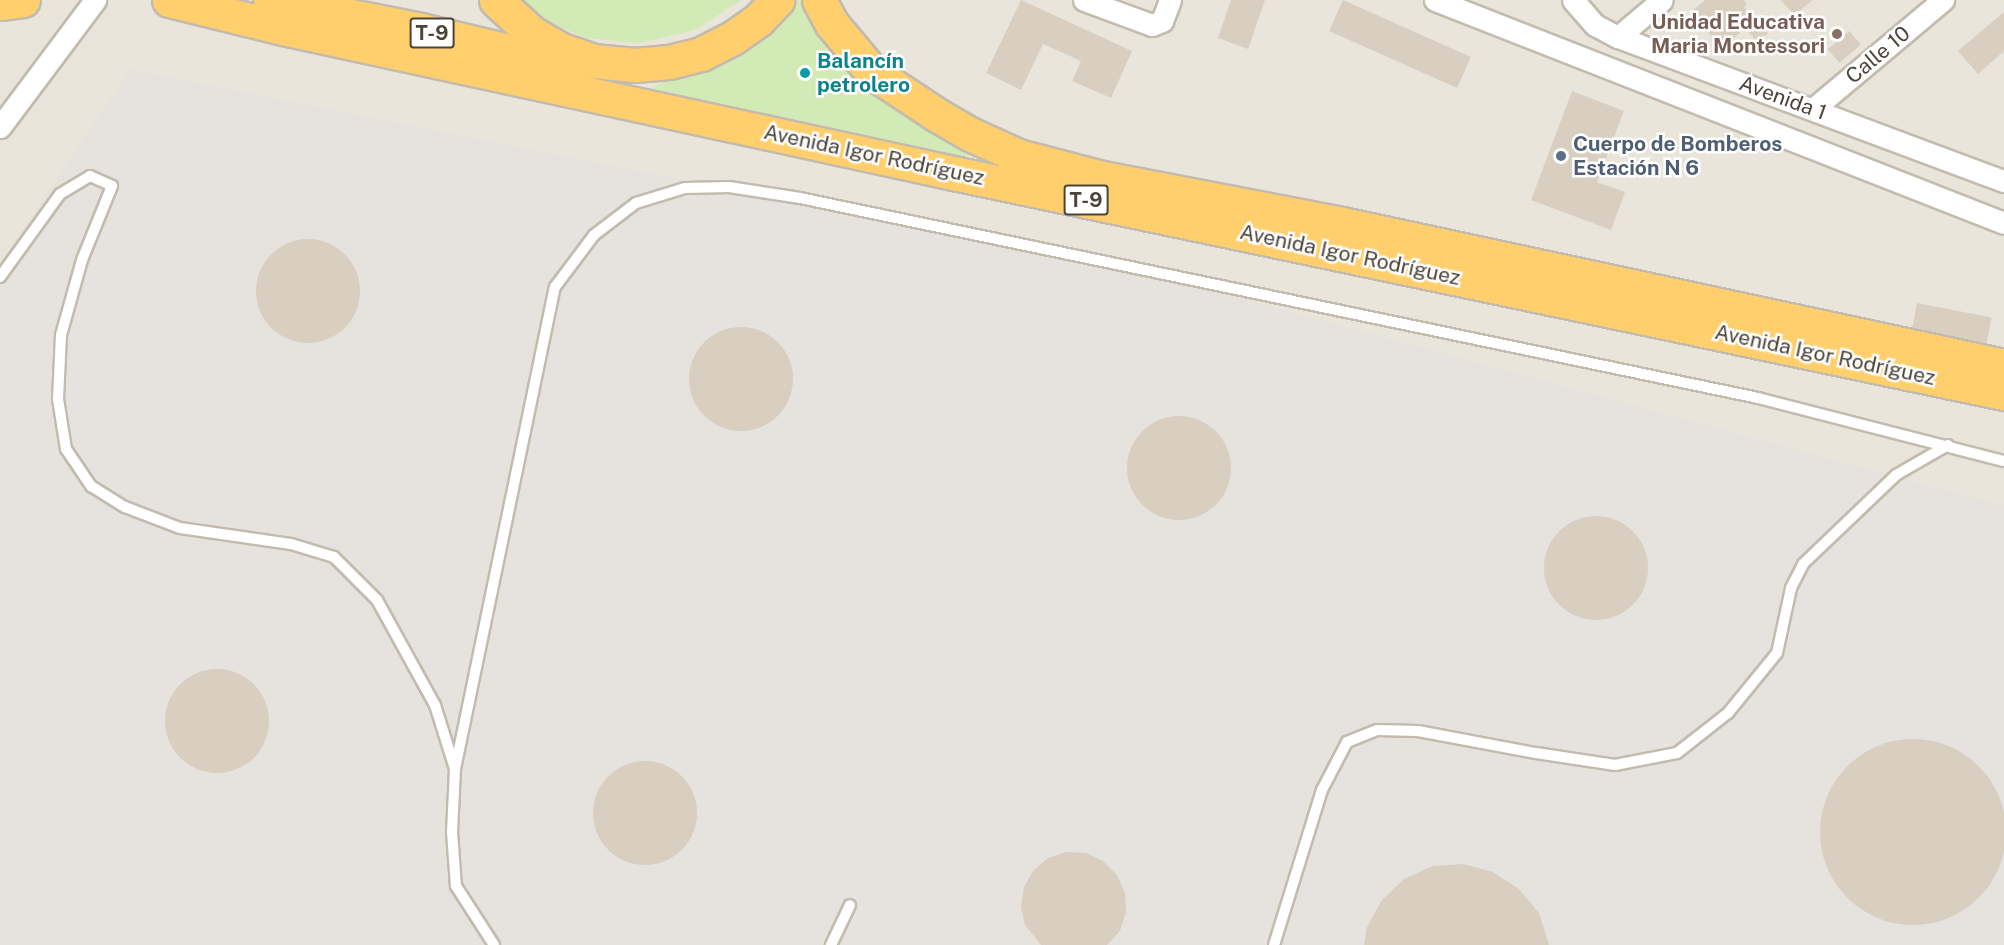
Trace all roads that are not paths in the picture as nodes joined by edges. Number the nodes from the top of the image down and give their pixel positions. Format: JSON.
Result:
{"nodes":[{"id":1,"x":23,"y":0,"type":"edge"},
{"id":2,"x":95,"y":0,"type":"edge"},
{"id":3,"x":169,"y":0,"type":"edge"},
{"id":4,"x":270,"y":0,"type":"edge"},
{"id":5,"x":496,"y":0,"type":"edge"},
{"id":6,"x":777,"y":0,"type":"edge"},
{"id":7,"x":819,"y":0,"type":"edge"},
{"id":8,"x":1084,"y":0,"type":"edge"},
{"id":9,"x":1170,"y":0,"type":"edge"},
{"id":10,"x":1435,"y":0,"type":"edge"},
{"id":11,"x":1573,"y":0,"type":"edge"},
{"id":12,"x":1662,"y":0,"type":"edge"},
{"id":13,"x":1942,"y":0,"type":"edge"},
{"id":14,"x":0,"y":3,"type":"edge"},
{"id":15,"x":1618,"y":37,"type":"junction"},
{"id":16,"x":598,"y":61,"type":"junction"},
{"id":17,"x":1814,"y":109,"type":"junction"},
{"id":18,"x":695,"y":117,"type":"junction"},
{"id":19,"x":0,"y":127,"type":"edge"},
{"id":20,"x":2004,"y":180,"type":"edge"},
{"id":21,"x":2004,"y":223,"type":"edge"},
{"id":22,"x":0,"y":277,"type":"edge"},
{"id":23,"x":2004,"y":366,"type":"edge"},
{"id":24,"x":2004,"y":393,"type":"edge"},
{"id":25,"x":1948,"y":445,"type":"junction"},
{"id":26,"x":2004,"y":461,"type":"edge"},
{"id":27,"x":455,"y":770,"type":"junction"},
{"id":28,"x":850,"y":905,"type":"dead end"},
{"id":29,"x":494,"y":945,"type":"edge"},
{"id":30,"x":831,"y":945,"type":"edge"},
{"id":31,"x":1274,"y":945,"type":"edge"}],
"edges":[{"from":1,"to":14,"type":"highway"},
{"from":2,"to":19,"type":"street"},
{"from":3,"to":18,"type":"highway","name":"Avenida Igor Rodríguez","number":"T-9"},
{"from":4,"to":16,"type":"highway","number":"T-9"},
{"from":5,"to":16,"type":"highway","number":"T-9"},
{"from":6,"to":16,"type":"highway","number":"T-9"},
{"from":7,"to":23,"type":"highway","name":"Avenida Igor Rodríguez","number":"T-9"},
{"from":8,"to":9,"type":"street"},
{"from":10,"to":21,"type":"street"},
{"from":11,"to":15,"type":"street","name":"Avenida 1"},
{"from":12,"to":15,"type":"street"},
{"from":13,"to":17,"type":"street","name":"Calle 10"},
{"from":15,"to":17,"type":"street","name":"Avenida 1"},
{"from":16,"to":18,"type":"highway","name":"Avenida Igor Rodríguez","number":"T-9"},
{"from":17,"to":20,"type":"street","name":"Avenida 1"},
{"from":18,"to":24,"type":"highway","name":"Avenida Igor Rodríguez","number":"T-9"},
{"from":22,"to":27,"type":"lane"},
{"from":25,"to":26,"type":"lane"},
{"from":25,"to":27,"type":"lane"},
{"from":25,"to":31,"type":"lane"},
{"from":27,"to":29,"type":"lane"},
{"from":28,"to":30,"type":"lane"}]}
